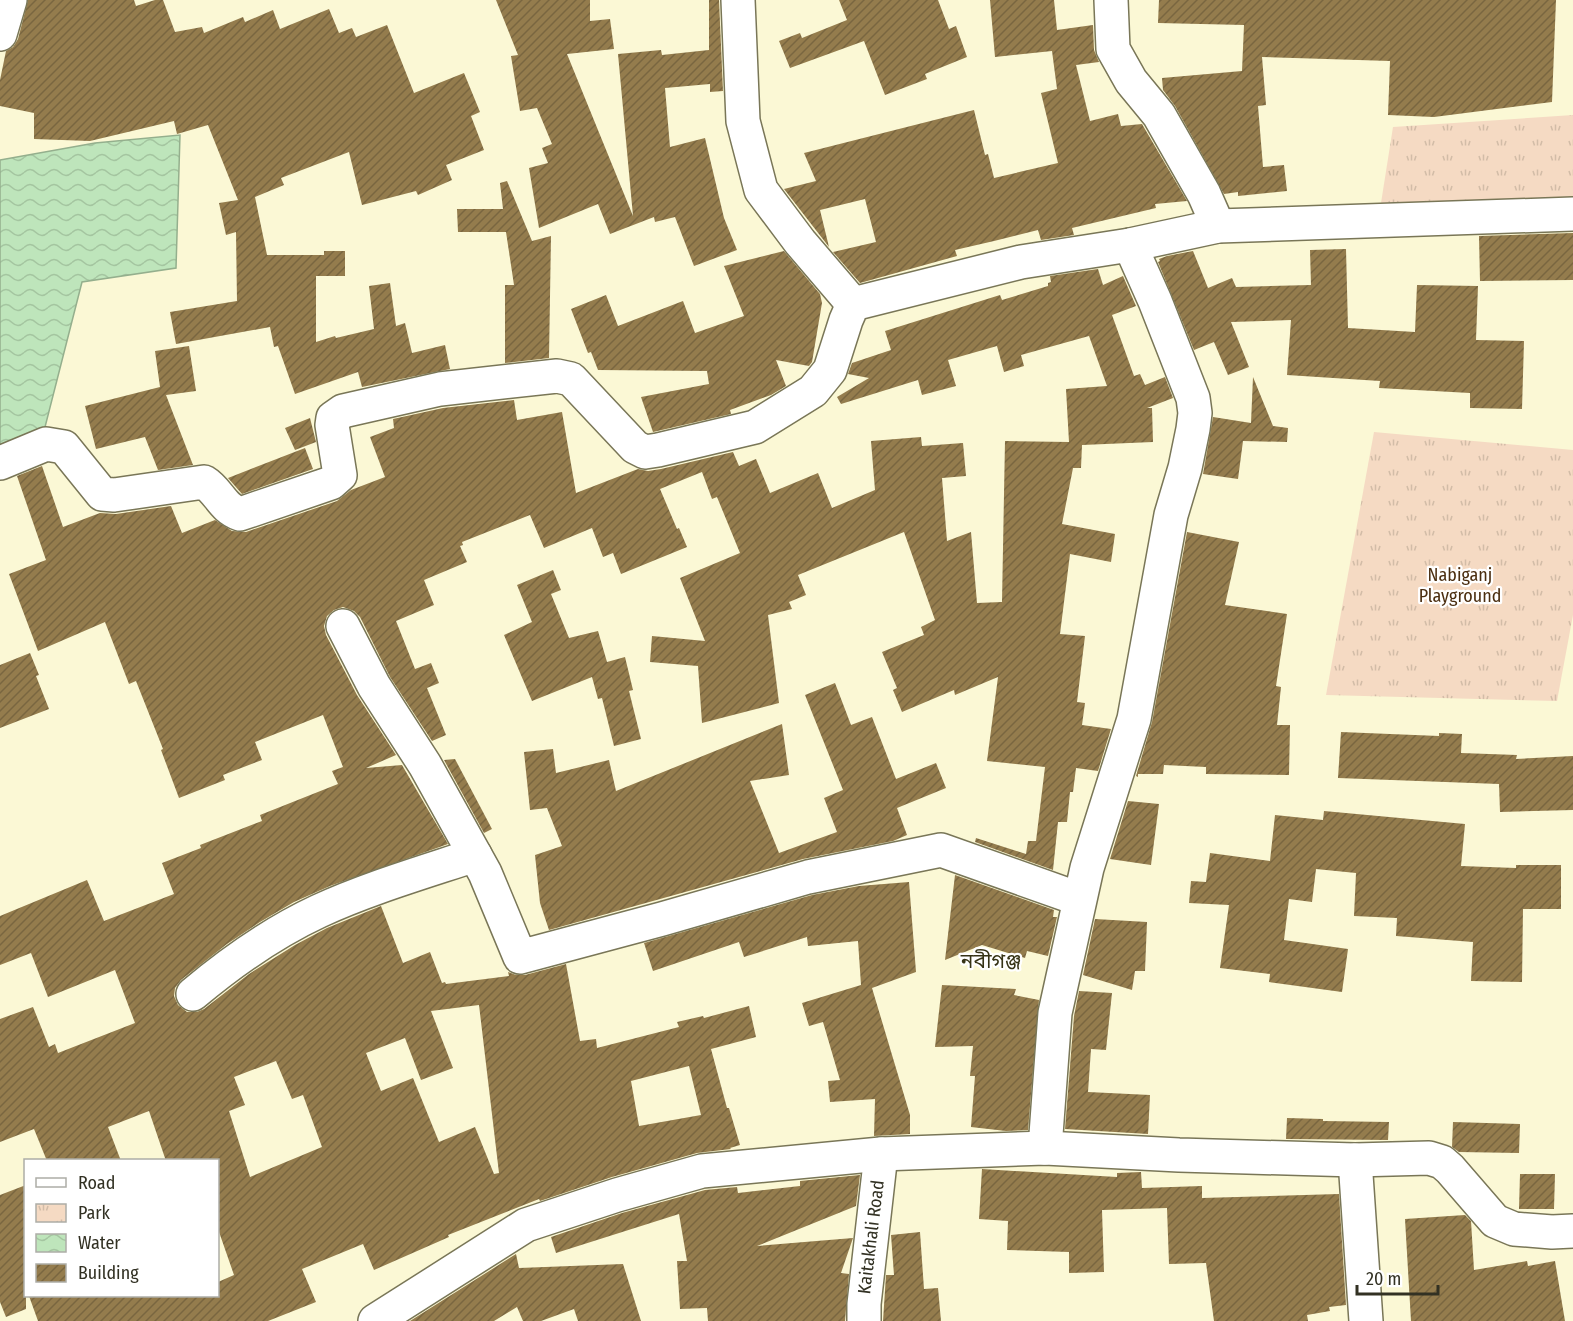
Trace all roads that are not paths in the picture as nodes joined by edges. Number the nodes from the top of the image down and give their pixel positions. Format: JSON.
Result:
{"nodes":[{"id":1,"x":10,"y":0,"type":"edge"},
{"id":2,"x":738,"y":0,"type":"edge"},
{"id":3,"x":1111,"y":0,"type":"edge"},
{"id":4,"x":0,"y":34,"type":"edge"},
{"id":5,"x":1573,"y":214,"type":"edge"},
{"id":6,"x":1218,"y":226,"type":"junction"},
{"id":7,"x":1130,"y":244,"type":"junction"},
{"id":8,"x":853,"y":304,"type":"junction"},
{"id":9,"x":0,"y":463,"type":"edge"},
{"id":10,"x":343,"y":626,"type":"dead end"},
{"id":11,"x":475,"y":855,"type":"junction"},
{"id":12,"x":1079,"y":899,"type":"junction"},
{"id":13,"x":193,"y":994,"type":"dead end"},
{"id":14,"x":1045,"y":1148,"type":"junction"},
{"id":15,"x":881,"y":1154,"type":"junction"},
{"id":16,"x":1354,"y":1160,"type":"junction"},
{"id":17,"x":1573,"y":1231,"type":"edge"},
{"id":18,"x":375,"y":1321,"type":"edge"},
{"id":19,"x":864,"y":1321,"type":"edge"},
{"id":20,"x":1366,"y":1321,"type":"edge"}],
"edges":[{"from":1,"to":4,"type":"street"},
{"from":2,"to":8,"type":"street"},
{"from":3,"to":6,"type":"street"},
{"from":5,"to":6,"type":"street"},
{"from":6,"to":7,"type":"street"},
{"from":7,"to":8,"type":"street"},
{"from":7,"to":12,"type":"street"},
{"from":8,"to":9,"type":"street"},
{"from":10,"to":11,"type":"street"},
{"from":11,"to":12,"type":"street"},
{"from":11,"to":13,"type":"street"},
{"from":12,"to":14,"type":"street"},
{"from":14,"to":15,"type":"street"},
{"from":14,"to":16,"type":"street"},
{"from":15,"to":18,"type":"street"},
{"from":15,"to":19,"type":"street","name":"Kaitakhali Road"},
{"from":16,"to":17,"type":"street"},
{"from":16,"to":20,"type":"street"}]}
